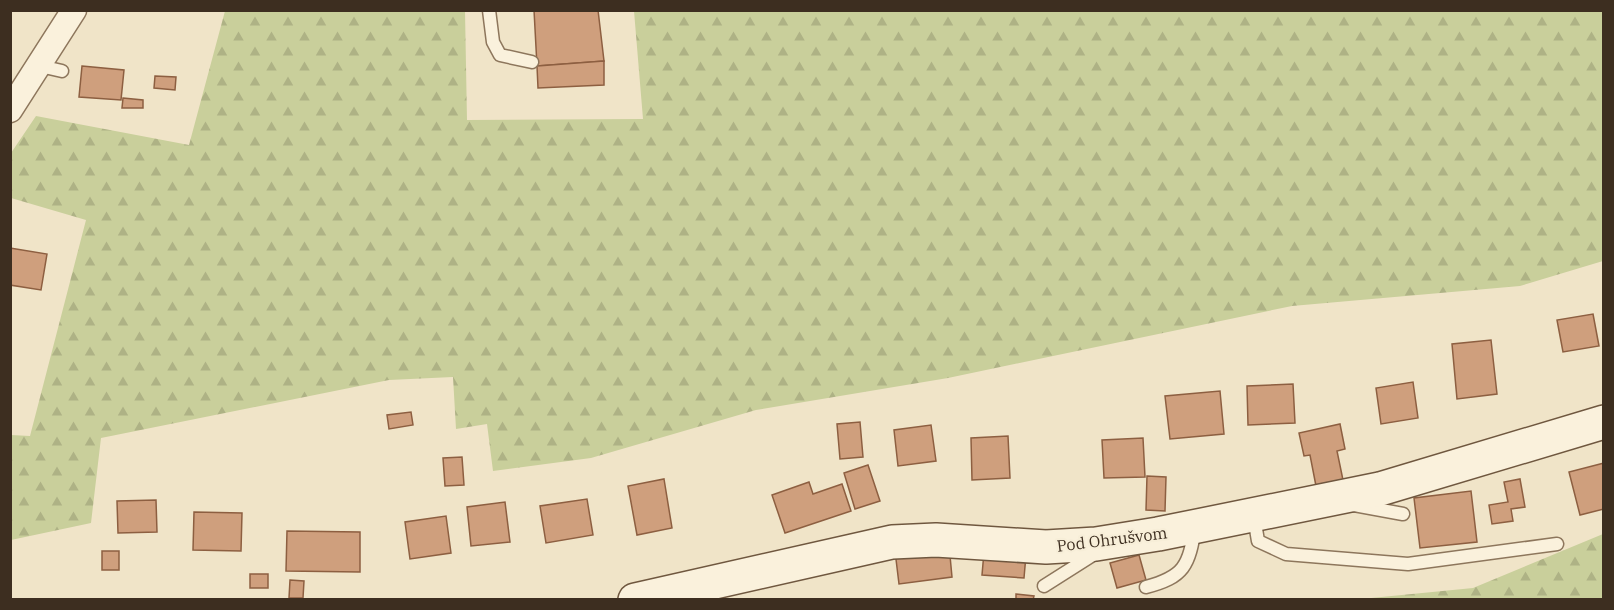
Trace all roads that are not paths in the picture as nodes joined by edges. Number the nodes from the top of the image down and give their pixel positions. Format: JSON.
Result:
{"nodes":[{"id":1,"x":74,"y":10,"type":"edge"},
{"id":2,"x":489,"y":10,"type":"edge"},
{"id":3,"x":532,"y":62,"type":"dead end"},
{"id":4,"x":10,"y":110,"type":"edge"},
{"id":5,"x":1604,"y":422,"type":"edge"},
{"id":6,"x":1329,"y":501,"type":"junction"},
{"id":7,"x":1403,"y":514,"type":"dead end"},
{"id":8,"x":1254,"y":516,"type":"junction"},
{"id":9,"x":1195,"y":527,"type":"junction"},
{"id":10,"x":1114,"y":541,"type":"junction"},
{"id":11,"x":1557,"y":544,"type":"dead end"},
{"id":12,"x":1044,"y":586,"type":"dead end"},
{"id":13,"x":1146,"y":587,"type":"dead end"},
{"id":14,"x":634,"y":600,"type":"edge"}],
"edges":[{"from":1,"to":4,"type":"street"},
{"from":2,"to":3,"type":"lane"},
{"from":5,"to":6,"type":"street","name":"Pod Ohrušvom"},
{"from":6,"to":7,"type":"lane"},
{"from":6,"to":8,"type":"street","name":"Pod Ohrušvom"},
{"from":8,"to":9,"type":"street","name":"Pod Ohrušvom"},
{"from":8,"to":11,"type":"lane"},
{"from":9,"to":10,"type":"street","name":"Pod Ohrušvom"},
{"from":9,"to":13,"type":"lane"},
{"from":10,"to":12,"type":"lane"},
{"from":10,"to":14,"type":"street","name":"Pod Ohrušvom"}]}
